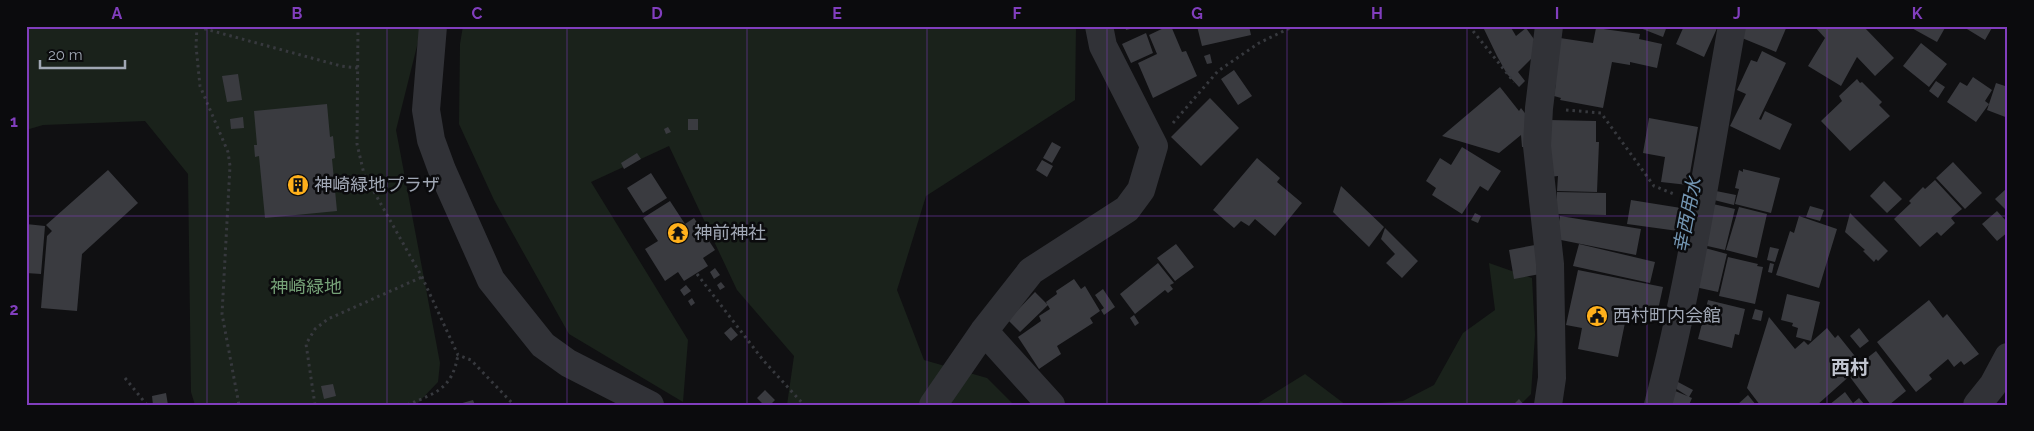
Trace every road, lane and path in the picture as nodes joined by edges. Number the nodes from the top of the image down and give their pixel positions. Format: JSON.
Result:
{"nodes":[{"id":1,"x":358,"y":26,"type":"edge"},
{"id":2,"x":433,"y":26,"type":"edge"},
{"id":3,"x":1099,"y":26,"type":"edge"},
{"id":4,"x":1294,"y":26,"type":"edge"},
{"id":5,"x":1469,"y":26,"type":"edge"},
{"id":6,"x":1550,"y":26,"type":"edge"},
{"id":7,"x":1732,"y":26,"type":"edge"},
{"id":8,"x":198,"y":27,"type":"edge"},
{"id":9,"x":358,"y":68,"type":"junction"},
{"id":10,"x":1539,"y":108,"type":"junction"},
{"id":11,"x":1154,"y":146,"type":"junction"},
{"id":12,"x":1680,"y":197,"type":"dead end"},
{"id":13,"x":698,"y":274,"type":"dead end"},
{"id":14,"x":422,"y":277,"type":"junction"},
{"id":15,"x":984,"y":331,"type":"junction"},
{"id":16,"x":458,"y":355,"type":"junction"},
{"id":17,"x":2008,"y":357,"type":"edge"},
{"id":18,"x":125,"y":378,"type":"dead end"},
{"id":19,"x":147,"y":405,"type":"edge"},
{"id":20,"x":239,"y":405,"type":"edge"},
{"id":21,"x":315,"y":405,"type":"edge"},
{"id":22,"x":407,"y":405,"type":"edge"},
{"id":23,"x":514,"y":405,"type":"edge"},
{"id":24,"x":650,"y":405,"type":"edge"},
{"id":25,"x":804,"y":405,"type":"edge"},
{"id":26,"x":933,"y":405,"type":"edge"},
{"id":27,"x":1051,"y":405,"type":"edge"},
{"id":28,"x":1548,"y":405,"type":"edge"},
{"id":29,"x":1658,"y":405,"type":"edge"},
{"id":30,"x":1977,"y":405,"type":"edge"}],
"edges":[{"from":1,"to":9,"type":"path"},
{"from":2,"to":24,"type":"street"},
{"from":3,"to":11,"type":"street"},
{"from":4,"to":11,"type":"path"},
{"from":5,"to":10,"type":"path"},
{"from":6,"to":10,"type":"street"},
{"from":7,"to":29,"type":"street"},
{"from":8,"to":9,"type":"path"},
{"from":8,"to":20,"type":"path"},
{"from":9,"to":14,"type":"path"},
{"from":10,"to":12,"type":"path"},
{"from":10,"to":28,"type":"street"},
{"from":11,"to":15,"type":"street"},
{"from":13,"to":25,"type":"path"},
{"from":14,"to":16,"type":"path"},
{"from":14,"to":21,"type":"path"},
{"from":15,"to":26,"type":"street"},
{"from":15,"to":27,"type":"street"},
{"from":16,"to":22,"type":"path"},
{"from":16,"to":23,"type":"path"},
{"from":17,"to":30,"type":"street"},
{"from":18,"to":19,"type":"path"}]}
